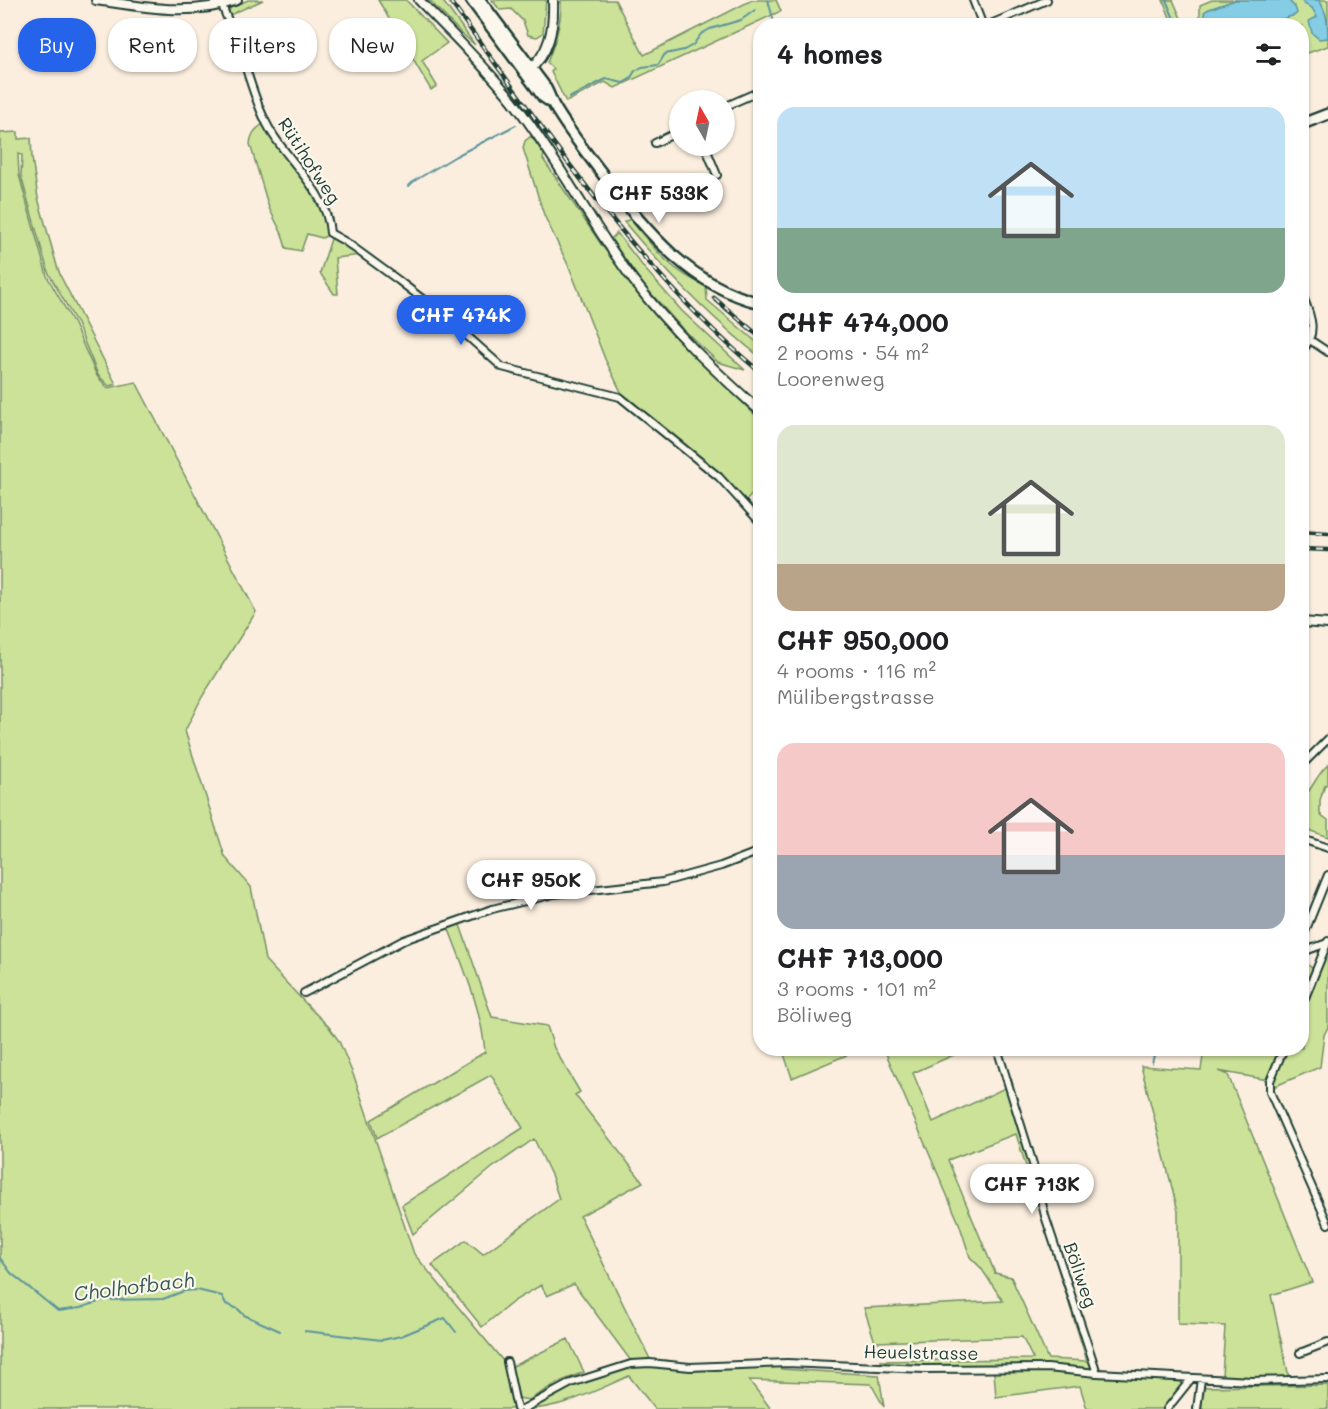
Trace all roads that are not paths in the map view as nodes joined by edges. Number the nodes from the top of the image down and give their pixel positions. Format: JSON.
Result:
{"nodes":[{"id":1,"x":96,"y":0,"type":"edge"},
{"id":2,"x":237,"y":0,"type":"edge"},
{"id":3,"x":419,"y":0,"type":"edge"},
{"id":4,"x":471,"y":0,"type":"edge"},
{"id":5,"x":480,"y":0,"type":"edge"},
{"id":6,"x":553,"y":0,"type":"edge"},
{"id":7,"x":973,"y":0,"type":"edge"},
{"id":8,"x":1047,"y":0,"type":"edge"},
{"id":9,"x":222,"y":5,"type":"junction"},
{"id":10,"x":981,"y":18,"type":"edge"},
{"id":11,"x":1004,"y":18,"type":"edge"},
{"id":12,"x":529,"y":71,"type":"junction"},
{"id":13,"x":753,"y":94,"type":"edge"},
{"id":14,"x":735,"y":102,"type":"edge"},
{"id":15,"x":1328,"y":114,"type":"edge"},
{"id":16,"x":1309,"y":121,"type":"edge"},
{"id":17,"x":669,"y":136,"type":"edge"},
{"id":18,"x":655,"y":143,"type":"dead end"},
{"id":19,"x":709,"y":156,"type":"edge"},
{"id":20,"x":717,"y":175,"type":"dead end"},
{"id":21,"x":753,"y":301,"type":"edge"},
{"id":22,"x":1309,"y":311,"type":"edge"},
{"id":23,"x":1310,"y":340,"type":"joint"},
{"id":24,"x":1328,"y":352,"type":"edge"},
{"id":25,"x":753,"y":404,"type":"edge"},
{"id":26,"x":753,"y":514,"type":"edge"},
{"id":27,"x":1309,"y":623,"type":"edge"},
{"id":28,"x":1328,"y":624,"type":"edge"},
{"id":29,"x":1328,"y":739,"type":"edge"},
{"id":30,"x":1309,"y":758,"type":"edge"},
{"id":31,"x":1309,"y":841,"type":"edge"},
{"id":32,"x":1328,"y":848,"type":"edge"},
{"id":33,"x":753,"y":854,"type":"edge"},
{"id":34,"x":1328,"y":875,"type":"edge"},
{"id":35,"x":1309,"y":922,"type":"edge"},
{"id":36,"x":1328,"y":942,"type":"edge"},
{"id":37,"x":1309,"y":950,"type":"edge"},
{"id":38,"x":1309,"y":988,"type":"edge"},
{"id":39,"x":304,"y":993,"type":"dead end"},
{"id":40,"x":999,"y":1056,"type":"edge"},
{"id":41,"x":1281,"y":1056,"type":"edge"},
{"id":42,"x":1328,"y":1224,"type":"edge"},
{"id":43,"x":1328,"y":1342,"type":"edge"},
{"id":44,"x":1300,"y":1353,"type":"dead end"},
{"id":45,"x":507,"y":1362,"type":"dead end"},
{"id":46,"x":1097,"y":1373,"type":"junction"},
{"id":47,"x":1191,"y":1378,"type":"junction"},
{"id":48,"x":1201,"y":1379,"type":"junction"},
{"id":49,"x":1328,"y":1379,"type":"edge"},
{"id":50,"x":517,"y":1409,"type":"edge"},
{"id":51,"x":523,"y":1409,"type":"edge"},
{"id":52,"x":1167,"y":1409,"type":"edge"},
{"id":53,"x":1197,"y":1409,"type":"edge"}],
"edges":[{"from":1,"to":9,"type":"street"},
{"from":2,"to":9,"type":"street"},
{"from":3,"to":25,"type":"street"},
{"from":4,"to":12,"type":"main road"},
{"from":5,"to":12,"type":"main road"},
{"from":6,"to":12,"type":"street"},
{"from":7,"to":10,"type":"street"},
{"from":8,"to":11,"type":"street"},
{"from":9,"to":26,"type":"street","name":"Rütihofweg"},
{"from":12,"to":21,"type":"main road"},
{"from":13,"to":14,"type":"street"},
{"from":15,"to":16,"type":"main road"},
{"from":17,"to":18,"type":"street"},
{"from":19,"to":20,"type":"street"},
{"from":22,"to":23,"type":"street"},
{"from":23,"to":24,"type":"street"},
{"from":27,"to":28,"type":"street"},
{"from":29,"to":30,"type":"street"},
{"from":31,"to":32,"type":"street"},
{"from":33,"to":39,"type":"street"},
{"from":34,"to":35,"type":"street"},
{"from":36,"to":37,"type":"street"},
{"from":36,"to":38,"type":"street"},
{"from":40,"to":46,"type":"street","name":"Böliweg"},
{"from":41,"to":42,"type":"street"},
{"from":43,"to":44,"type":"street"},
{"from":45,"to":50,"type":"street"},
{"from":46,"to":47,"type":"street","name":"Heuelstrasse"},
{"from":46,"to":51,"type":"street","name":"Heuelstrasse"},
{"from":47,"to":48,"type":"street","name":"Heuelstrasse"},
{"from":47,"to":52,"type":"street"},
{"from":48,"to":49,"type":"street","name":"Heuelstrasse"},
{"from":48,"to":53,"type":"street"}]}
